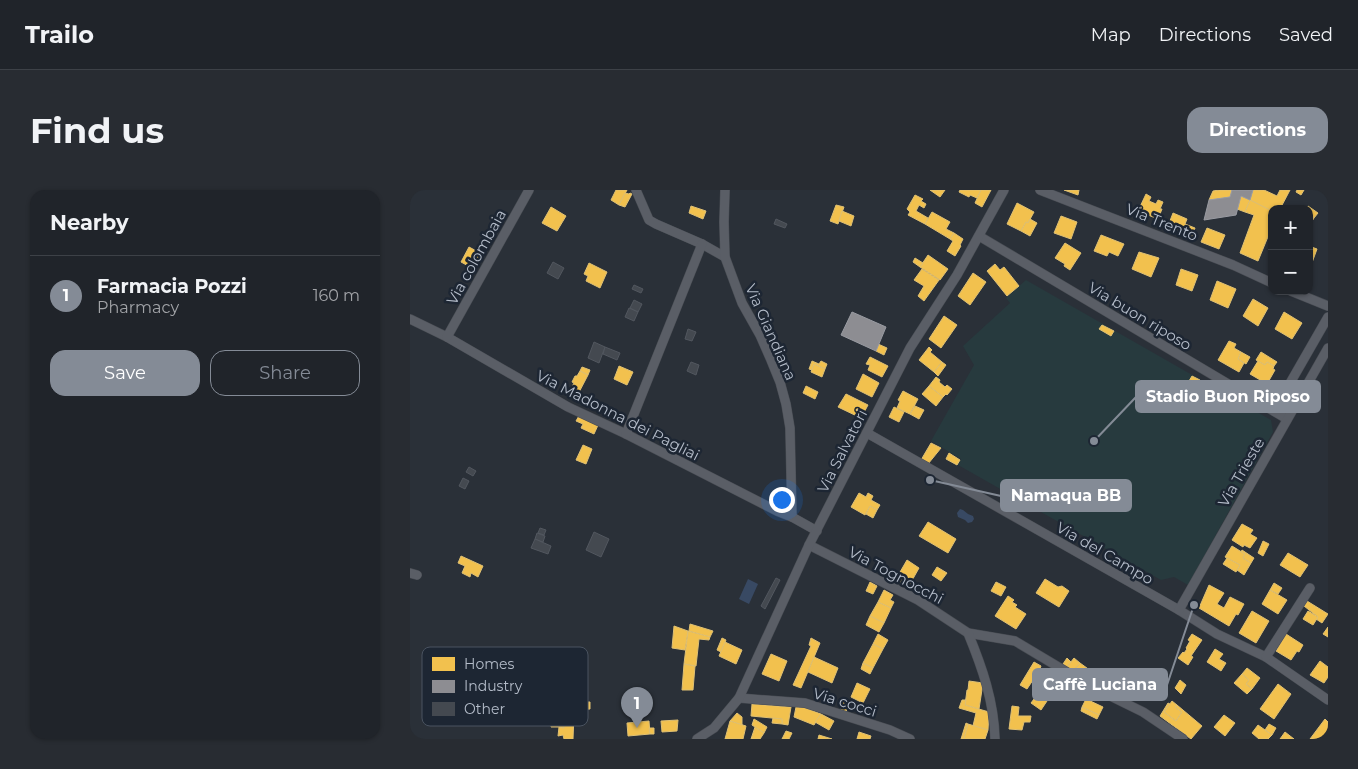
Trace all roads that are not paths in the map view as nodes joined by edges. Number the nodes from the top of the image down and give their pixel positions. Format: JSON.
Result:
{"nodes":[{"id":1,"x":529,"y":190,"type":"edge"},
{"id":2,"x":636,"y":190,"type":"edge"},
{"id":3,"x":725,"y":190,"type":"edge"},
{"id":4,"x":1004,"y":190,"type":"edge"},
{"id":5,"x":1040,"y":190,"type":"edge"},
{"id":6,"x":979,"y":236,"type":"junction"},
{"id":7,"x":702,"y":244,"type":"junction"},
{"id":8,"x":726,"y":257,"type":"junction"},
{"id":9,"x":1268,"y":281,"type":"edge"},
{"id":10,"x":1301,"y":295,"type":"edge"},
{"id":11,"x":1328,"y":306,"type":"edge"},
{"id":12,"x":1328,"y":318,"type":"edge"},
{"id":13,"x":410,"y":319,"type":"edge"},
{"id":14,"x":446,"y":337,"type":"junction"},
{"id":15,"x":1328,"y":348,"type":"edge"},
{"id":16,"x":1274,"y":411,"type":"junction"},
{"id":17,"x":1287,"y":419,"type":"junction"},
{"id":18,"x":867,"y":433,"type":"junction"},
{"id":19,"x":626,"y":434,"type":"junction"},
{"id":20,"x":792,"y":517,"type":"junction"},
{"id":21,"x":817,"y":531,"type":"junction"},
{"id":22,"x":809,"y":546,"type":"junction"},
{"id":23,"x":1310,"y":588,"type":"dead end"},
{"id":24,"x":1179,"y":610,"type":"junction"},
{"id":25,"x":968,"y":633,"type":"junction"},
{"id":26,"x":1266,"y":657,"type":"junction"},
{"id":27,"x":1327,"y":695,"type":"edge"},
{"id":28,"x":739,"y":698,"type":"junction"},
{"id":29,"x":714,"y":728,"type":"junction"},
{"id":30,"x":697,"y":739,"type":"edge"},
{"id":31,"x":711,"y":739,"type":"edge"},
{"id":32,"x":910,"y":739,"type":"edge"},
{"id":33,"x":995,"y":739,"type":"edge"},
{"id":34,"x":1183,"y":739,"type":"edge"}],
"edges":[{"from":1,"to":14,"type":"street","name":"Via colombaia"},
{"from":2,"to":7,"type":"street"},
{"from":3,"to":8,"type":"street","name":"Via Giandiana"},
{"from":4,"to":6,"type":"street","name":"Via Salvatori"},
{"from":5,"to":9,"type":"street","name":"Via Trento"},
{"from":6,"to":16,"type":"street","name":"Via buon riposo"},
{"from":6,"to":18,"type":"street","name":"Via Salvatori"},
{"from":7,"to":8,"type":"street"},
{"from":7,"to":19,"type":"street"},
{"from":8,"to":20,"type":"street","name":"Via Giandiana"},
{"from":10,"to":11,"type":"street"},
{"from":12,"to":16,"type":"street"},
{"from":13,"to":14,"type":"street","name":"Via Madonna dei Pagliai"},
{"from":14,"to":19,"type":"street","name":"Via Madonna dei Pagliai"},
{"from":15,"to":17,"type":"street","name":"Via Trieste"},
{"from":16,"to":17,"type":"street","name":"Via buon riposo"},
{"from":17,"to":24,"type":"street","name":"Via Trieste"},
{"from":18,"to":21,"type":"street","name":"Via Salvatori"},
{"from":18,"to":24,"type":"street","name":"Via del Campo"},
{"from":19,"to":20,"type":"street","name":"Via Madonna dei Pagliai"},
{"from":20,"to":21,"type":"street","name":"Via Madonna dei Pagliai"},
{"from":21,"to":22,"type":"street","name":"Via Salvatori"},
{"from":22,"to":25,"type":"street","name":"Via Tognocchi"},
{"from":22,"to":28,"type":"street","name":"Via Salvatori"},
{"from":23,"to":26,"type":"street"},
{"from":24,"to":26,"type":"street","name":"Via del Campo"},
{"from":25,"to":33,"type":"street"},
{"from":25,"to":34,"type":"street","name":"Via Tognocchi"},
{"from":26,"to":27,"type":"street","name":"Via del Campo"},
{"from":28,"to":29,"type":"street","name":"Via Salvatori"},
{"from":28,"to":32,"type":"street","name":"Via cocci"},
{"from":29,"to":30,"type":"street"},
{"from":29,"to":31,"type":"street"}]}
